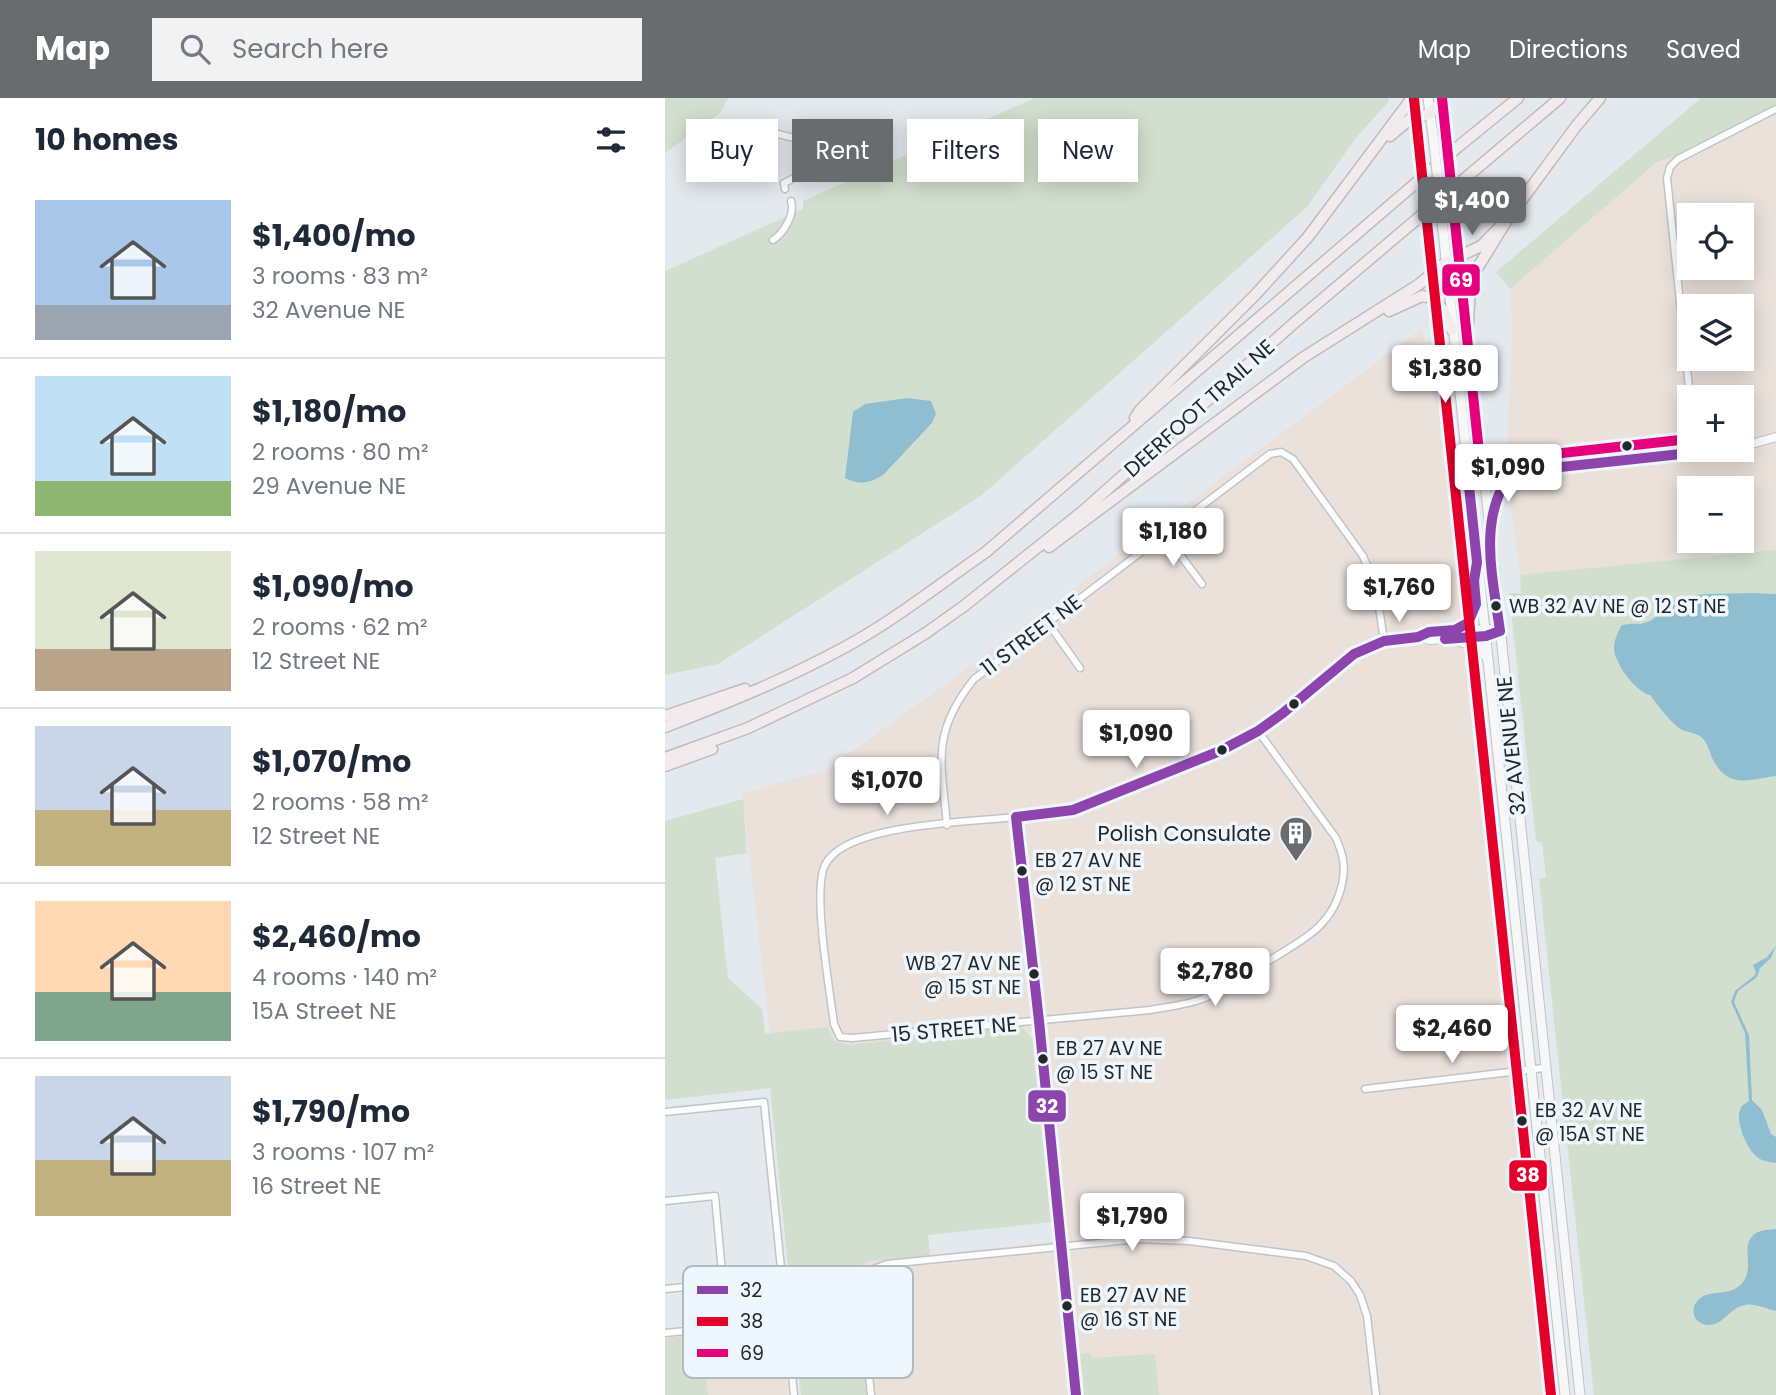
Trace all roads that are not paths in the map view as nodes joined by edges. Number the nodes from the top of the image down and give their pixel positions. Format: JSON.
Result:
{"nodes":[{"id":1,"x":1412,"y":98,"type":"edge"},
{"id":2,"x":1428,"y":98,"type":"edge"},
{"id":3,"x":1444,"y":98,"type":"edge"},
{"id":4,"x":1518,"y":98,"type":"edge"},
{"id":5,"x":1560,"y":98,"type":"edge"},
{"id":6,"x":1600,"y":98,"type":"edge"},
{"id":7,"x":1776,"y":109,"type":"edge"},
{"id":8,"x":1430,"y":114,"type":"junction"},
{"id":9,"x":778,"y":134,"type":"edge"},
{"id":10,"x":1375,"y":150,"type":"junction"},
{"id":11,"x":785,"y":189,"type":"dead end"},
{"id":12,"x":791,"y":201,"type":"dead end"},
{"id":13,"x":1507,"y":220,"type":"junction"},
{"id":14,"x":773,"y":240,"type":"dead end"},
{"id":15,"x":1459,"y":257,"type":"junction"},
{"id":16,"x":1445,"y":262,"type":"junction"},
{"id":17,"x":1452,"y":330,"type":"junction"},
{"id":18,"x":1467,"y":339,"type":"junction"},
{"id":19,"x":1331,"y":341,"type":"junction"},
{"id":20,"x":1689,"y":385,"type":"edge"},
{"id":21,"x":1128,"y":430,"type":"junction"},
{"id":22,"x":1776,"y":437,"type":"edge"},
{"id":23,"x":1754,"y":443,"type":"edge"},
{"id":24,"x":1481,"y":448,"type":"junction"},
{"id":25,"x":1677,"y":453,"type":"edge"},
{"id":26,"x":1515,"y":472,"type":"junction"},
{"id":27,"x":1484,"y":475,"type":"junction"},
{"id":28,"x":1468,"y":477,"type":"junction"},
{"id":29,"x":1489,"y":525,"type":"junction"},
{"id":30,"x":1165,"y":535,"type":"junction"},
{"id":31,"x":1477,"y":562,"type":"junction"},
{"id":32,"x":1202,"y":584,"type":"dead end"},
{"id":33,"x":964,"y":606,"type":"junction"},
{"id":34,"x":1048,"y":624,"type":"junction"},
{"id":35,"x":1500,"y":631,"type":"junction"},
{"id":36,"x":1485,"y":632,"type":"junction"},
{"id":37,"x":1453,"y":634,"type":"junction"},
{"id":38,"x":1384,"y":641,"type":"junction"},
{"id":39,"x":1488,"y":659,"type":"junction"},
{"id":40,"x":1080,"y":668,"type":"dead end"},
{"id":41,"x":787,"y":674,"type":"junction"},
{"id":42,"x":782,"y":712,"type":"junction"},
{"id":43,"x":665,"y":716,"type":"edge"},
{"id":44,"x":665,"y":727,"type":"edge"},
{"id":45,"x":1258,"y":731,"type":"junction"},
{"id":46,"x":665,"y":758,"type":"edge"},
{"id":47,"x":665,"y":766,"type":"edge"},
{"id":48,"x":1016,"y":817,"type":"junction"},
{"id":49,"x":947,"y":824,"type":"junction"},
{"id":50,"x":1039,"y":1021,"type":"junction"},
{"id":51,"x":1544,"y":1068,"type":"junction"},
{"id":52,"x":1531,"y":1071,"type":"junction"},
{"id":53,"x":1365,"y":1089,"type":"dead end"},
{"id":54,"x":665,"y":1112,"type":"edge"},
{"id":55,"x":665,"y":1201,"type":"edge"},
{"id":56,"x":1062,"y":1246,"type":"junction"},
{"id":57,"x":721,"y":1266,"type":"edge"},
{"id":58,"x":780,"y":1266,"type":"edge"},
{"id":59,"x":882,"y":1266,"type":"edge"},
{"id":60,"x":683,"y":1287,"type":"edge"},
{"id":61,"x":665,"y":1289,"type":"edge"},
{"id":62,"x":683,"y":1331,"type":"edge"},
{"id":63,"x":665,"y":1333,"type":"edge"},
{"id":64,"x":1076,"y":1395,"type":"edge"},
{"id":65,"x":1375,"y":1395,"type":"edge"},
{"id":66,"x":1565,"y":1395,"type":"edge"},
{"id":67,"x":1580,"y":1395,"type":"edge"}],
"edges":[{"from":1,"to":10,"type":"highway"},
{"from":2,"to":8,"type":"main road","name":"32 AVENUE NE"},
{"from":3,"to":8,"type":"highway"},
{"from":3,"to":15,"type":"main road","name":"32 AVENUE NE","bridge":true},
{"from":4,"to":21,"type":"highway","name":"DEERFOOT TRAIL NE"},
{"from":5,"to":33,"type":"highway","name":"DEERFOOT TRAIL NE"},
{"from":6,"to":13,"type":"highway"},
{"from":7,"to":20,"type":"street"},
{"from":8,"to":10,"type":"highway"},
{"from":8,"to":16,"type":"main road","name":"32 AVENUE NE","bridge":true},
{"from":9,"to":11,"type":"street"},
{"from":10,"to":21,"type":"highway"},
{"from":12,"to":14,"type":"street"},
{"from":13,"to":15,"type":"highway"},
{"from":13,"to":18,"type":"highway"},
{"from":15,"to":16,"type":"highway"},
{"from":15,"to":18,"type":"main road","name":"32 AVENUE NE"},
{"from":16,"to":17,"type":"main road","name":"32 AVENUE NE"},
{"from":16,"to":19,"type":"highway"},
{"from":17,"to":19,"type":"highway"},
{"from":17,"to":28,"type":"main road","name":"32 AVENUE NE"},
{"from":18,"to":24,"type":"main road","name":"32 AVENUE NE"},
{"from":19,"to":33,"type":"highway"},
{"from":21,"to":41,"type":"highway","name":"DEERFOOT TRAIL NE"},
{"from":22,"to":23,"type":"street"},
{"from":24,"to":26,"type":"main road"},
{"from":24,"to":27,"type":"main road","name":"32 AVENUE NE"},
{"from":25,"to":26,"type":"street"},
{"from":26,"to":27,"type":"street"},
{"from":26,"to":29,"type":"main road"},
{"from":27,"to":28,"type":"street"},
{"from":27,"to":29,"type":"main road","name":"32 AVENUE NE"},
{"from":28,"to":31,"type":"main road","name":"32 AVENUE NE"},
{"from":29,"to":35,"type":"main road","name":"32 AVENUE NE"},
{"from":30,"to":32,"type":"street"},
{"from":30,"to":34,"type":"street","name":"11 STREET NE"},
{"from":30,"to":38,"type":"street","name":"11 STREET NE"},
{"from":31,"to":36,"type":"main road","name":"32 AVENUE NE"},
{"from":31,"to":37,"type":"main road"},
{"from":33,"to":42,"type":"highway","name":"DEERFOOT TRAIL NE"},
{"from":34,"to":40,"type":"street"},
{"from":34,"to":49,"type":"street","name":"11 STREET NE"},
{"from":35,"to":36,"type":"street"},
{"from":35,"to":51,"type":"main road","name":"32 AVENUE NE"},
{"from":36,"to":37,"type":"street"},
{"from":36,"to":39,"type":"main road","name":"32 AVENUE NE"},
{"from":37,"to":38,"type":"street"},
{"from":37,"to":39,"type":"main road"},
{"from":38,"to":45,"type":"street"},
{"from":39,"to":52,"type":"main road","name":"32 AVENUE NE"},
{"from":41,"to":43,"type":"highway"},
{"from":41,"to":44,"type":"highway","name":"DEERFOOT TRAIL NE"},
{"from":42,"to":46,"type":"highway","name":"DEERFOOT TRAIL NE"},
{"from":42,"to":47,"type":"highway"},
{"from":45,"to":48,"type":"street"},
{"from":45,"to":50,"type":"street","name":"15 STREET NE"},
{"from":48,"to":49,"type":"street"},
{"from":48,"to":50,"type":"street"},
{"from":49,"to":50,"type":"street","name":"15 STREET NE"},
{"from":50,"to":56,"type":"street"},
{"from":51,"to":52,"type":"street"},
{"from":51,"to":67,"type":"main road","name":"32 AVENUE NE"},
{"from":52,"to":53,"type":"street"},
{"from":52,"to":66,"type":"main road","name":"32 AVENUE NE"},
{"from":54,"to":58,"type":"street"},
{"from":55,"to":57,"type":"street"},
{"from":56,"to":59,"type":"street"},
{"from":56,"to":64,"type":"street"},
{"from":56,"to":65,"type":"street"},
{"from":60,"to":61,"type":"street"},
{"from":62,"to":63,"type":"street"}]}
